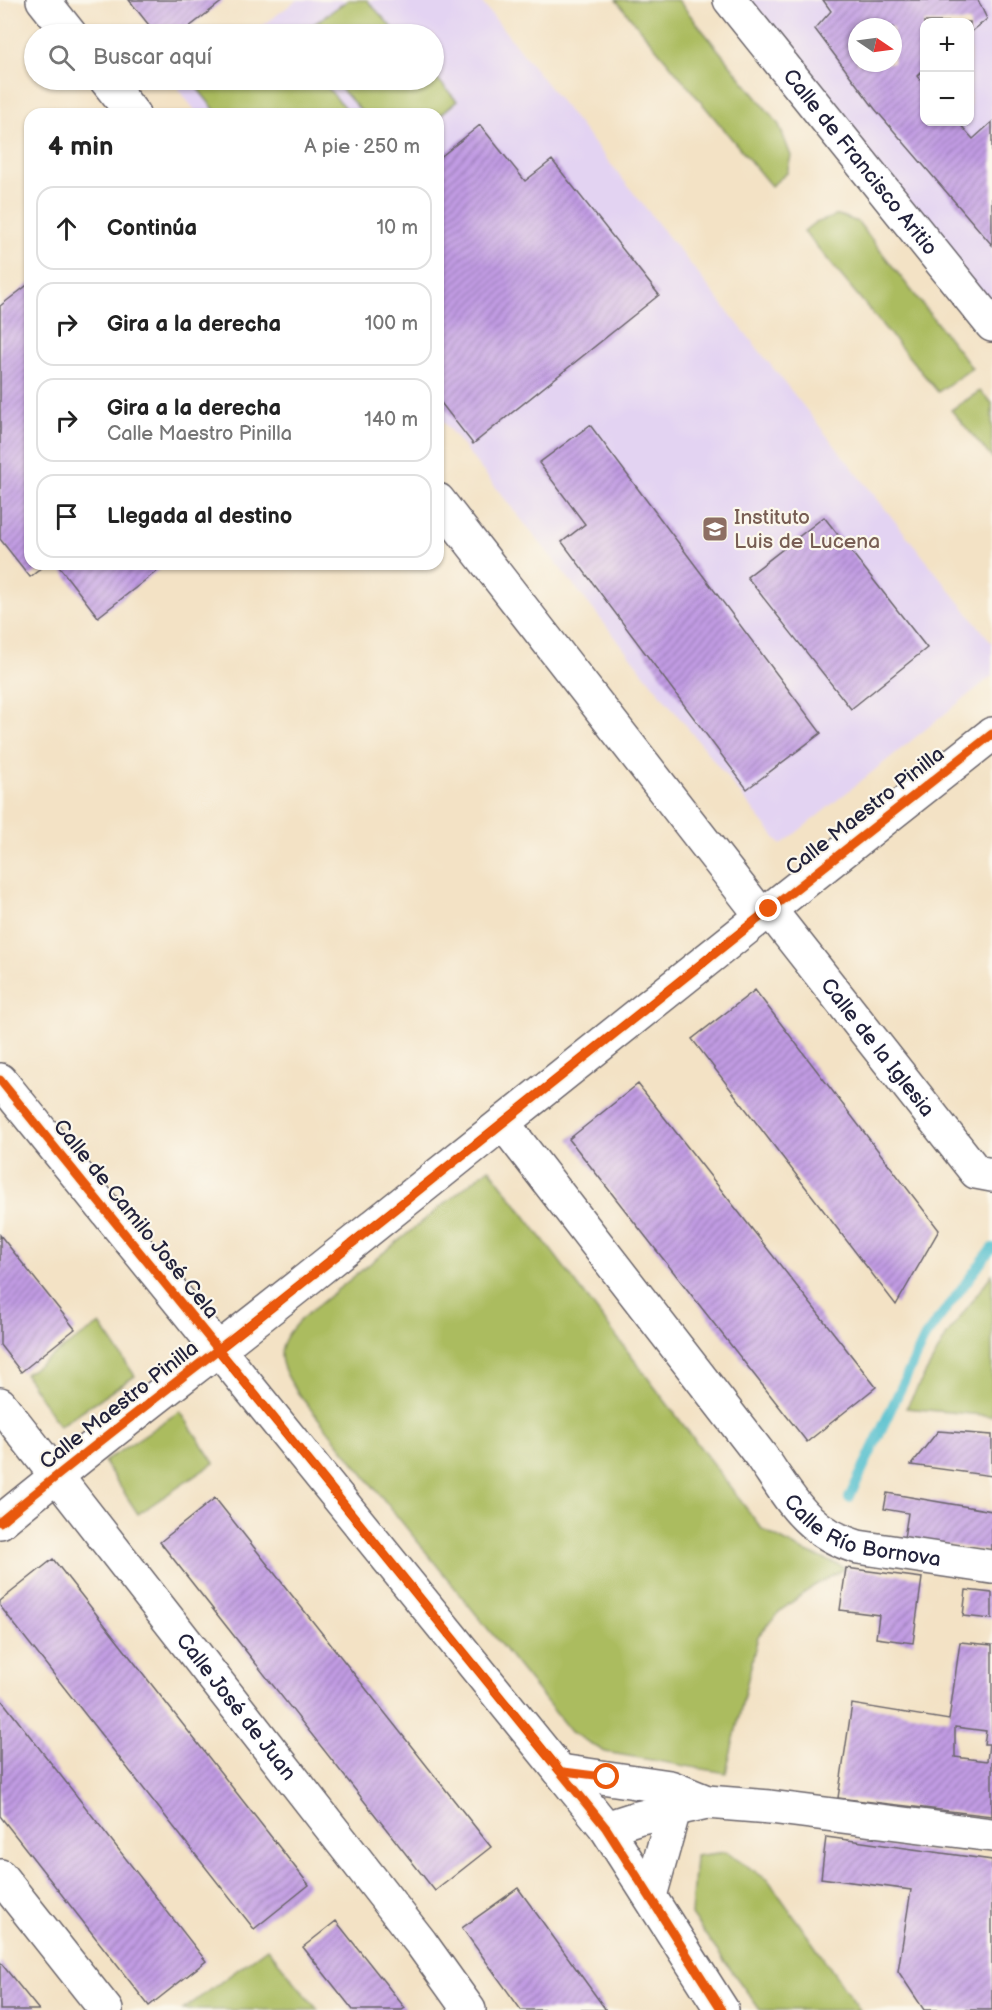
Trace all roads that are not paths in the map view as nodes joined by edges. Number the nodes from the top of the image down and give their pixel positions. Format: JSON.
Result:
{"nodes":[{"id":1,"x":43,"y":0,"type":"edge"},
{"id":2,"x":730,"y":0,"type":"edge"},
{"id":3,"x":62,"y":24,"type":"edge"},
{"id":4,"x":114,"y":90,"type":"edge"},
{"id":5,"x":128,"y":108,"type":"edge"},
{"id":6,"x":992,"y":325,"type":"edge"},
{"id":7,"x":444,"y":508,"type":"edge"},
{"id":8,"x":992,"y":734,"type":"edge"},
{"id":9,"x":765,"y":912,"type":"junction"},
{"id":10,"x":0,"y":1080,"type":"edge"},
{"id":11,"x":502,"y":1123,"type":"junction"},
{"id":12,"x":992,"y":1175,"type":"edge"},
{"id":13,"x":218,"y":1350,"type":"junction"},
{"id":14,"x":0,"y":1404,"type":"edge"},
{"id":15,"x":57,"y":1475,"type":"junction"},
{"id":16,"x":0,"y":1522,"type":"edge"},
{"id":17,"x":992,"y":1567,"type":"edge"},
{"id":18,"x":560,"y":1771,"type":"junction"},
{"id":19,"x":707,"y":1802,"type":"junction"},
{"id":20,"x":674,"y":1809,"type":"junction"},
{"id":21,"x":606,"y":1828,"type":"junction"},
{"id":22,"x":992,"y":1835,"type":"edge"},
{"id":23,"x":0,"y":1876,"type":"edge"},
{"id":24,"x":650,"y":1896,"type":"junction"},
{"id":25,"x":106,"y":2010,"type":"edge"},
{"id":26,"x":470,"y":2010,"type":"edge"},
{"id":27,"x":722,"y":2010,"type":"edge"}],
"edges":[{"from":1,"to":3,"type":"street"},
{"from":2,"to":6,"type":"street","name":"Calle de Francisco Aritio"},
{"from":4,"to":5,"type":"street"},
{"from":7,"to":9,"type":"street","name":"Calle de la Iglesia"},
{"from":8,"to":9,"type":"street","name":"Calle Maestro Pinilla"},
{"from":9,"to":11,"type":"street","name":"Calle Maestro Pinilla"},
{"from":9,"to":12,"type":"street","name":"Calle de la Iglesia"},
{"from":10,"to":13,"type":"street","name":"Calle de Camilo José Cela"},
{"from":11,"to":13,"type":"street","name":"Calle Maestro Pinilla"},
{"from":11,"to":17,"type":"street","name":"Calle Río Bornova"},
{"from":13,"to":15,"type":"street","name":"Calle Maestro Pinilla"},
{"from":13,"to":18,"type":"street","name":"Calle de Camilo José Cela"},
{"from":14,"to":15,"type":"street","name":"Calle José de Juan"},
{"from":15,"to":16,"type":"street","name":"Calle Maestro Pinilla"},
{"from":15,"to":26,"type":"street","name":"Calle José de Juan"},
{"from":18,"to":19,"type":"street"},
{"from":18,"to":21,"type":"street","name":"Calle de Camilo José Cela"},
{"from":19,"to":20,"type":"street"},
{"from":19,"to":22,"type":"street"},
{"from":20,"to":21,"type":"street"},
{"from":20,"to":24,"type":"street"},
{"from":21,"to":24,"type":"street","name":"Calle de Camilo José Cela"},
{"from":23,"to":25,"type":"street"},
{"from":24,"to":27,"type":"street","name":"Calle de Camilo José Cela"}]}
